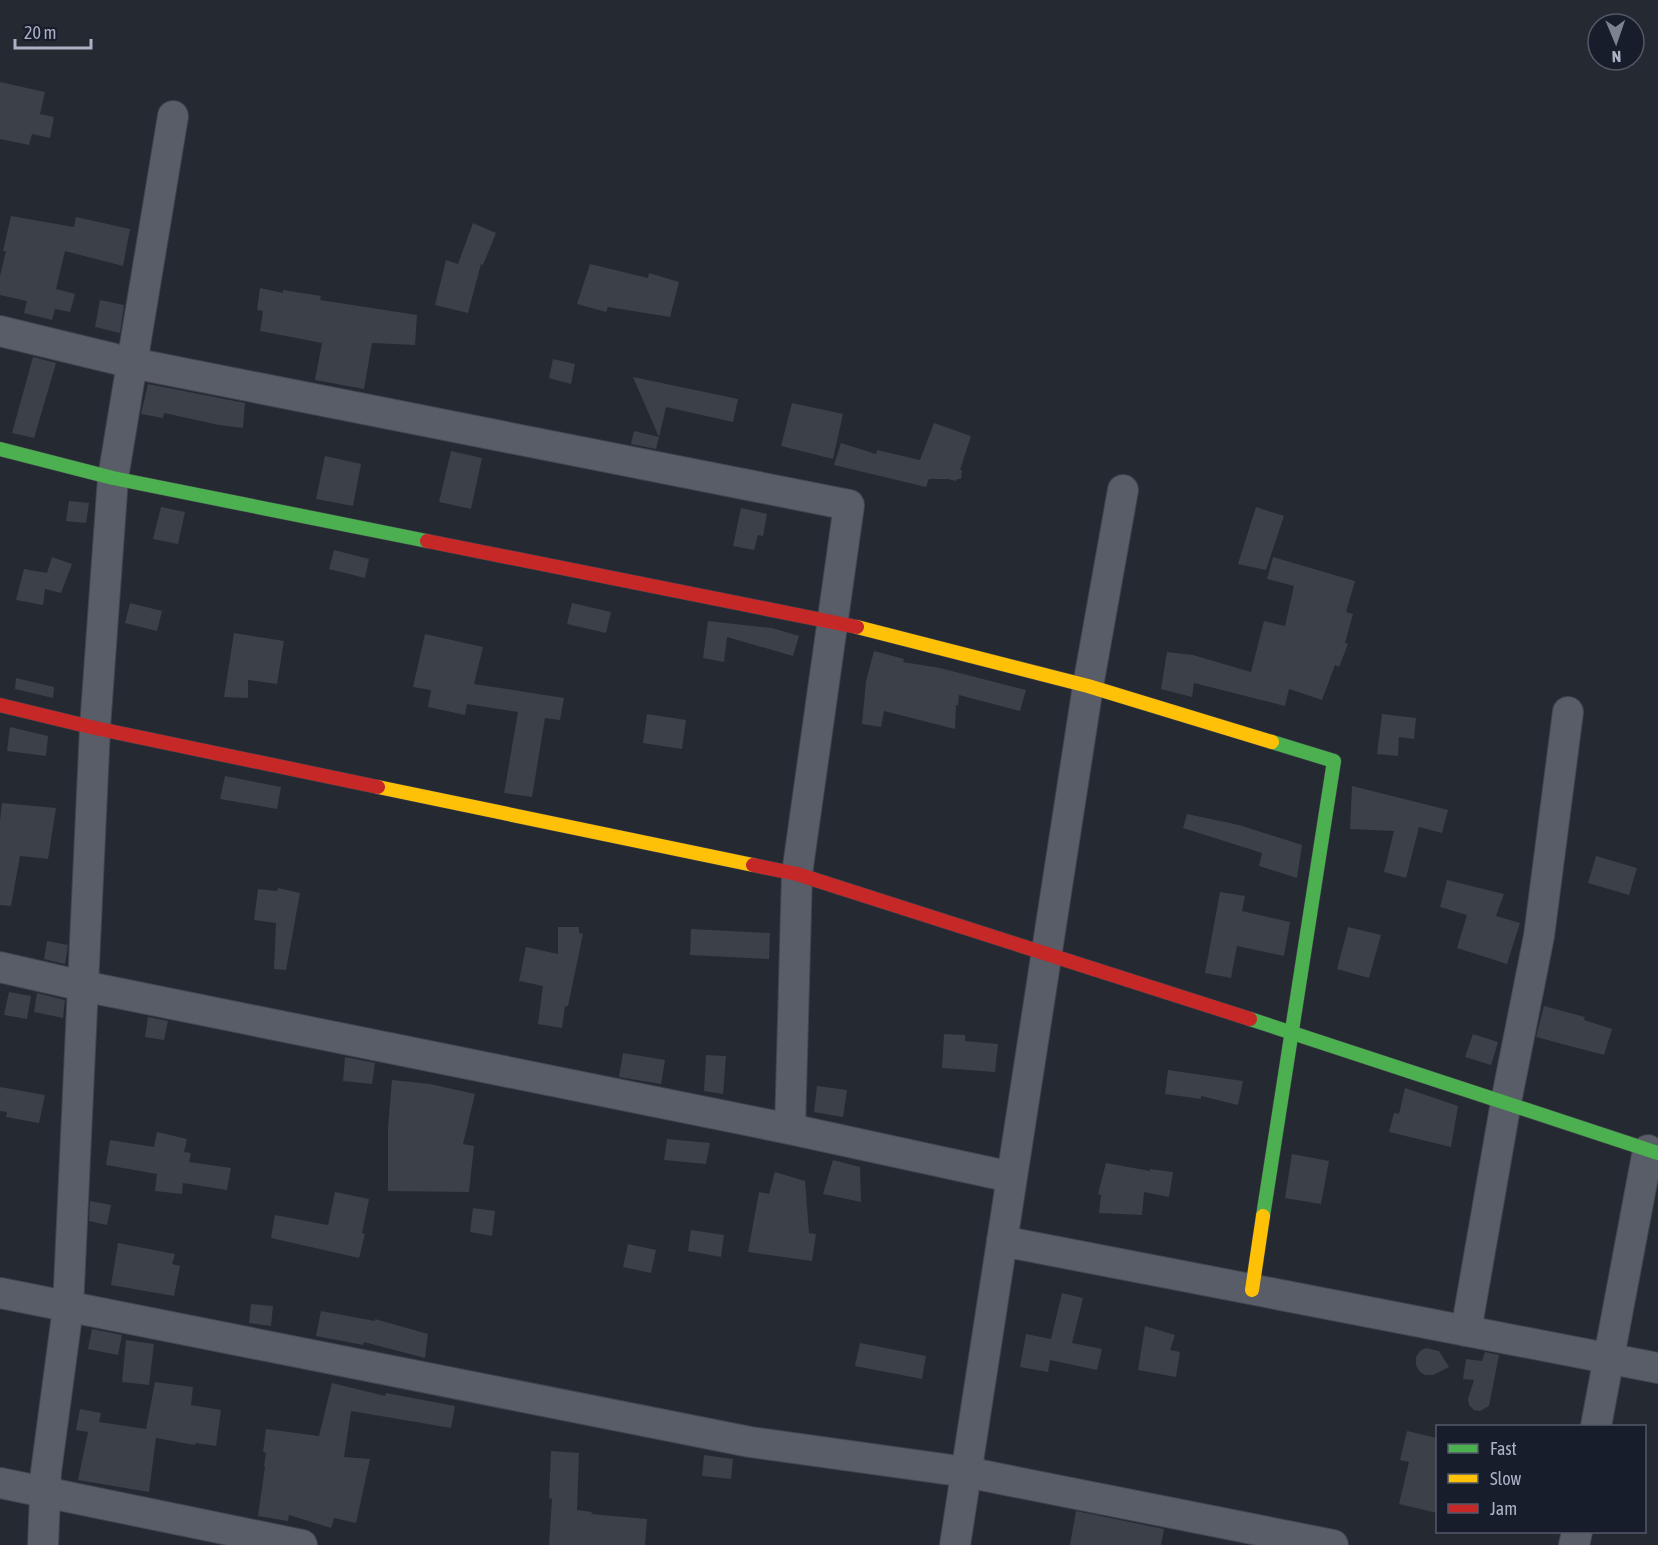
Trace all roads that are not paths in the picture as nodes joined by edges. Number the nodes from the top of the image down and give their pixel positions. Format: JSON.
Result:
{"nodes":[{"id":1,"x":173,"y":116,"type":"dead end"},
{"id":2,"x":0,"y":331,"type":"edge"},
{"id":3,"x":132,"y":363,"type":"junction"},
{"id":4,"x":0,"y":449,"type":"edge"},
{"id":5,"x":113,"y":478,"type":"junction"},
{"id":6,"x":1123,"y":490,"type":"dead end"},
{"id":7,"x":831,"y":621,"type":"junction"},
{"id":8,"x":1088,"y":686,"type":"junction"},
{"id":9,"x":0,"y":705,"type":"edge"},
{"id":10,"x":1568,"y":712,"type":"dead end"},
{"id":11,"x":95,"y":728,"type":"junction"},
{"id":12,"x":797,"y":874,"type":"junction"},
{"id":13,"x":1046,"y":952,"type":"junction"},
{"id":14,"x":0,"y":967,"type":"edge"},
{"id":15,"x":83,"y":987,"type":"junction"},
{"id":16,"x":1291,"y":1033,"type":"junction"},
{"id":17,"x":1506,"y":1102,"type":"junction"},
{"id":18,"x":790,"y":1129,"type":"junction"},
{"id":19,"x":1653,"y":1152,"type":"edge"},
{"id":20,"x":1011,"y":1177,"type":"junction"},
{"id":21,"x":1002,"y":1241,"type":"junction"},
{"id":22,"x":1252,"y":1290,"type":"junction"},
{"id":23,"x":0,"y":1293,"type":"edge"},
{"id":24,"x":68,"y":1308,"type":"junction"},
{"id":25,"x":1466,"y":1331,"type":"junction"},
{"id":26,"x":1609,"y":1359,"type":"junction"},
{"id":27,"x":1658,"y":1368,"type":"edge"},
{"id":28,"x":1596,"y":1425,"type":"edge"},
{"id":29,"x":966,"y":1472,"type":"junction"},
{"id":30,"x":0,"y":1483,"type":"edge"},
{"id":31,"x":44,"y":1492,"type":"junction"},
{"id":32,"x":43,"y":1545,"type":"edge"},
{"id":33,"x":302,"y":1545,"type":"edge"},
{"id":34,"x":955,"y":1545,"type":"edge"},
{"id":35,"x":1333,"y":1545,"type":"edge"}],
"edges":[{"from":1,"to":3,"type":"street"},
{"from":2,"to":3,"type":"street"},
{"from":3,"to":5,"type":"street"},
{"from":3,"to":7,"type":"street"},
{"from":4,"to":5,"type":"street"},
{"from":5,"to":7,"type":"street"},
{"from":5,"to":11,"type":"street"},
{"from":6,"to":8,"type":"street"},
{"from":7,"to":8,"type":"street"},
{"from":7,"to":12,"type":"street"},
{"from":8,"to":13,"type":"street"},
{"from":8,"to":16,"type":"street"},
{"from":9,"to":11,"type":"street"},
{"from":10,"to":17,"type":"street"},
{"from":11,"to":12,"type":"street"},
{"from":11,"to":15,"type":"street"},
{"from":12,"to":13,"type":"street"},
{"from":12,"to":18,"type":"street"},
{"from":13,"to":16,"type":"street"},
{"from":13,"to":20,"type":"street"},
{"from":14,"to":15,"type":"street"},
{"from":15,"to":18,"type":"street"},
{"from":15,"to":24,"type":"street"},
{"from":16,"to":17,"type":"street"},
{"from":16,"to":22,"type":"street"},
{"from":17,"to":19,"type":"street"},
{"from":17,"to":25,"type":"street"},
{"from":18,"to":20,"type":"street"},
{"from":19,"to":26,"type":"street"},
{"from":20,"to":21,"type":"street"},
{"from":21,"to":22,"type":"street"},
{"from":21,"to":29,"type":"street"},
{"from":22,"to":25,"type":"street"},
{"from":23,"to":24,"type":"street"},
{"from":24,"to":29,"type":"street"},
{"from":24,"to":31,"type":"street"},
{"from":25,"to":26,"type":"street"},
{"from":26,"to":27,"type":"street"},
{"from":26,"to":28,"type":"street"},
{"from":29,"to":34,"type":"street"},
{"from":29,"to":35,"type":"street"},
{"from":30,"to":31,"type":"street"},
{"from":31,"to":32,"type":"street"},
{"from":31,"to":33,"type":"street"}]}
